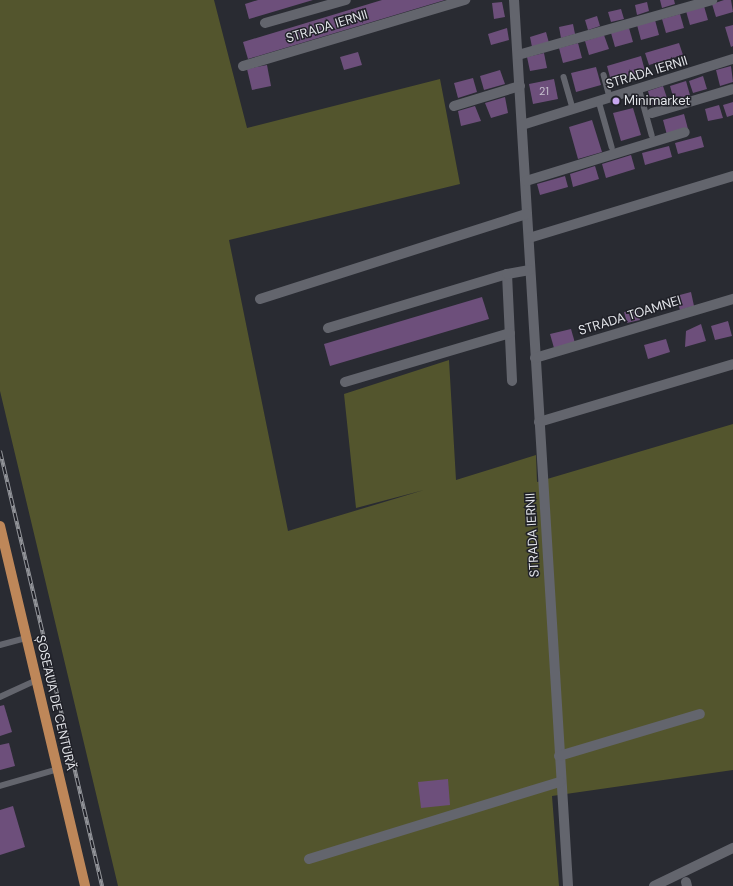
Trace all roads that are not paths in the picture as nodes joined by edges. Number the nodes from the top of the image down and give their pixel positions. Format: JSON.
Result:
{"nodes":[{"id":1,"x":346,"y":0,"type":"edge"},
{"id":2,"x":465,"y":0,"type":"edge"},
{"id":3,"x":514,"y":0,"type":"edge"},
{"id":4,"x":712,"y":0,"type":"edge"},
{"id":5,"x":265,"y":23,"type":"dead end"},
{"id":6,"x":518,"y":55,"type":"junction"},
{"id":7,"x":733,"y":59,"type":"edge"},
{"id":8,"x":243,"y":66,"type":"dead end"},
{"id":9,"x":604,"y":75,"type":"dead end"},
{"id":10,"x":564,"y":76,"type":"dead end"},
{"id":11,"x":520,"y":86,"type":"junction"},
{"id":12,"x":639,"y":88,"type":"junction"},
{"id":13,"x":733,"y":89,"type":"edge"},
{"id":14,"x":610,"y":97,"type":"junction"},
{"id":15,"x":599,"y":101,"type":"junction"},
{"id":16,"x":454,"y":106,"type":"dead end"},
{"id":17,"x":573,"y":109,"type":"junction"},
{"id":18,"x":652,"y":113,"type":"dead end"},
{"id":19,"x":522,"y":125,"type":"junction"},
{"id":20,"x":685,"y":132,"type":"dead end"},
{"id":21,"x":652,"y":135,"type":"dead end"},
{"id":22,"x":612,"y":147,"type":"dead end"},
{"id":23,"x":733,"y":176,"type":"edge"},
{"id":24,"x":526,"y":181,"type":"junction"},
{"id":25,"x":527,"y":214,"type":"junction"},
{"id":26,"x":528,"y":238,"type":"junction"},
{"id":27,"x":530,"y":270,"type":"junction"},
{"id":28,"x":507,"y":274,"type":"junction"},
{"id":29,"x":260,"y":299,"type":"dead end"},
{"id":30,"x":733,"y":299,"type":"edge"},
{"id":31,"x":328,"y":328,"type":"dead end"},
{"id":32,"x":510,"y":333,"type":"junction"},
{"id":33,"x":535,"y":358,"type":"junction"},
{"id":34,"x":733,"y":364,"type":"edge"},
{"id":35,"x":512,"y":381,"type":"dead end"},
{"id":36,"x":345,"y":382,"type":"dead end"},
{"id":37,"x":539,"y":422,"type":"junction"},
{"id":38,"x":0,"y":526,"type":"edge"},
{"id":39,"x":26,"y":638,"type":"junction"},
{"id":40,"x":0,"y":645,"type":"edge"},
{"id":41,"x":37,"y":680,"type":"junction"},
{"id":42,"x":0,"y":696,"type":"edge"},
{"id":43,"x":700,"y":714,"type":"dead end"},
{"id":44,"x":559,"y":756,"type":"junction"},
{"id":45,"x":58,"y":769,"type":"junction"},
{"id":46,"x":560,"y":782,"type":"junction"},
{"id":47,"x":0,"y":786,"type":"edge"},
{"id":48,"x":733,"y":848,"type":"edge"},
{"id":49,"x":309,"y":859,"type":"dead end"},
{"id":50,"x":85,"y":886,"type":"edge"},
{"id":51,"x":568,"y":886,"type":"edge"},
{"id":52,"x":654,"y":886,"type":"edge"}],
"edges":[{"from":1,"to":5,"type":"street","name":"STRADA IERNII"},
{"from":2,"to":8,"type":"street","name":"STRADA IERNII"},
{"from":3,"to":6,"type":"street","name":"STRADA IERNII"},
{"from":4,"to":6,"type":"street"},
{"from":6,"to":11,"type":"street","name":"STRADA IERNII"},
{"from":7,"to":12,"type":"street","name":"STRADA IERNII"},
{"from":9,"to":14,"type":"lane"},
{"from":10,"to":17,"type":"lane"},
{"from":11,"to":16,"type":"street"},
{"from":11,"to":19,"type":"street","name":"STRADA IERNII"},
{"from":12,"to":14,"type":"street","name":"STRADA IERNII"},
{"from":12,"to":21,"type":"lane"},
{"from":13,"to":18,"type":"street"},
{"from":14,"to":15,"type":"street","name":"STRADA IERNII"},
{"from":15,"to":17,"type":"street","name":"STRADA IERNII"},
{"from":15,"to":22,"type":"lane"},
{"from":17,"to":19,"type":"street","name":"STRADA IERNII"},
{"from":19,"to":24,"type":"street","name":"STRADA IERNII"},
{"from":20,"to":24,"type":"street"},
{"from":23,"to":26,"type":"street"},
{"from":24,"to":25,"type":"street","name":"STRADA IERNII"},
{"from":25,"to":26,"type":"street","name":"STRADA IERNII"},
{"from":25,"to":29,"type":"street"},
{"from":26,"to":27,"type":"street","name":"STRADA IERNII"},
{"from":27,"to":28,"type":"street"},
{"from":27,"to":33,"type":"street","name":"STRADA IERNII"},
{"from":28,"to":31,"type":"street"},
{"from":28,"to":32,"type":"street"},
{"from":30,"to":33,"type":"street","name":"STRADA TOAMNEI"},
{"from":32,"to":35,"type":"street"},
{"from":32,"to":36,"type":"street"},
{"from":33,"to":37,"type":"street","name":"STRADA IERNII"},
{"from":34,"to":37,"type":"street"},
{"from":37,"to":44,"type":"street","name":"STRADA IERNII"},
{"from":38,"to":39,"type":"main road","name":"ȘOSEAUA DE CENTURĂ"},
{"from":39,"to":40,"type":"lane"},
{"from":39,"to":41,"type":"main road","name":"ȘOSEAUA DE CENTURĂ"},
{"from":41,"to":42,"type":"lane"},
{"from":41,"to":45,"type":"main road","name":"ȘOSEAUA DE CENTURĂ"},
{"from":43,"to":44,"type":"street"},
{"from":44,"to":46,"type":"street","name":"STRADA IERNII"},
{"from":45,"to":47,"type":"lane"},
{"from":45,"to":50,"type":"main road","name":"ȘOSEAUA DE CENTURĂ"},
{"from":46,"to":49,"type":"street"},
{"from":46,"to":51,"type":"street","name":"STRADA IERNII"},
{"from":48,"to":52,"type":"street"}]}
